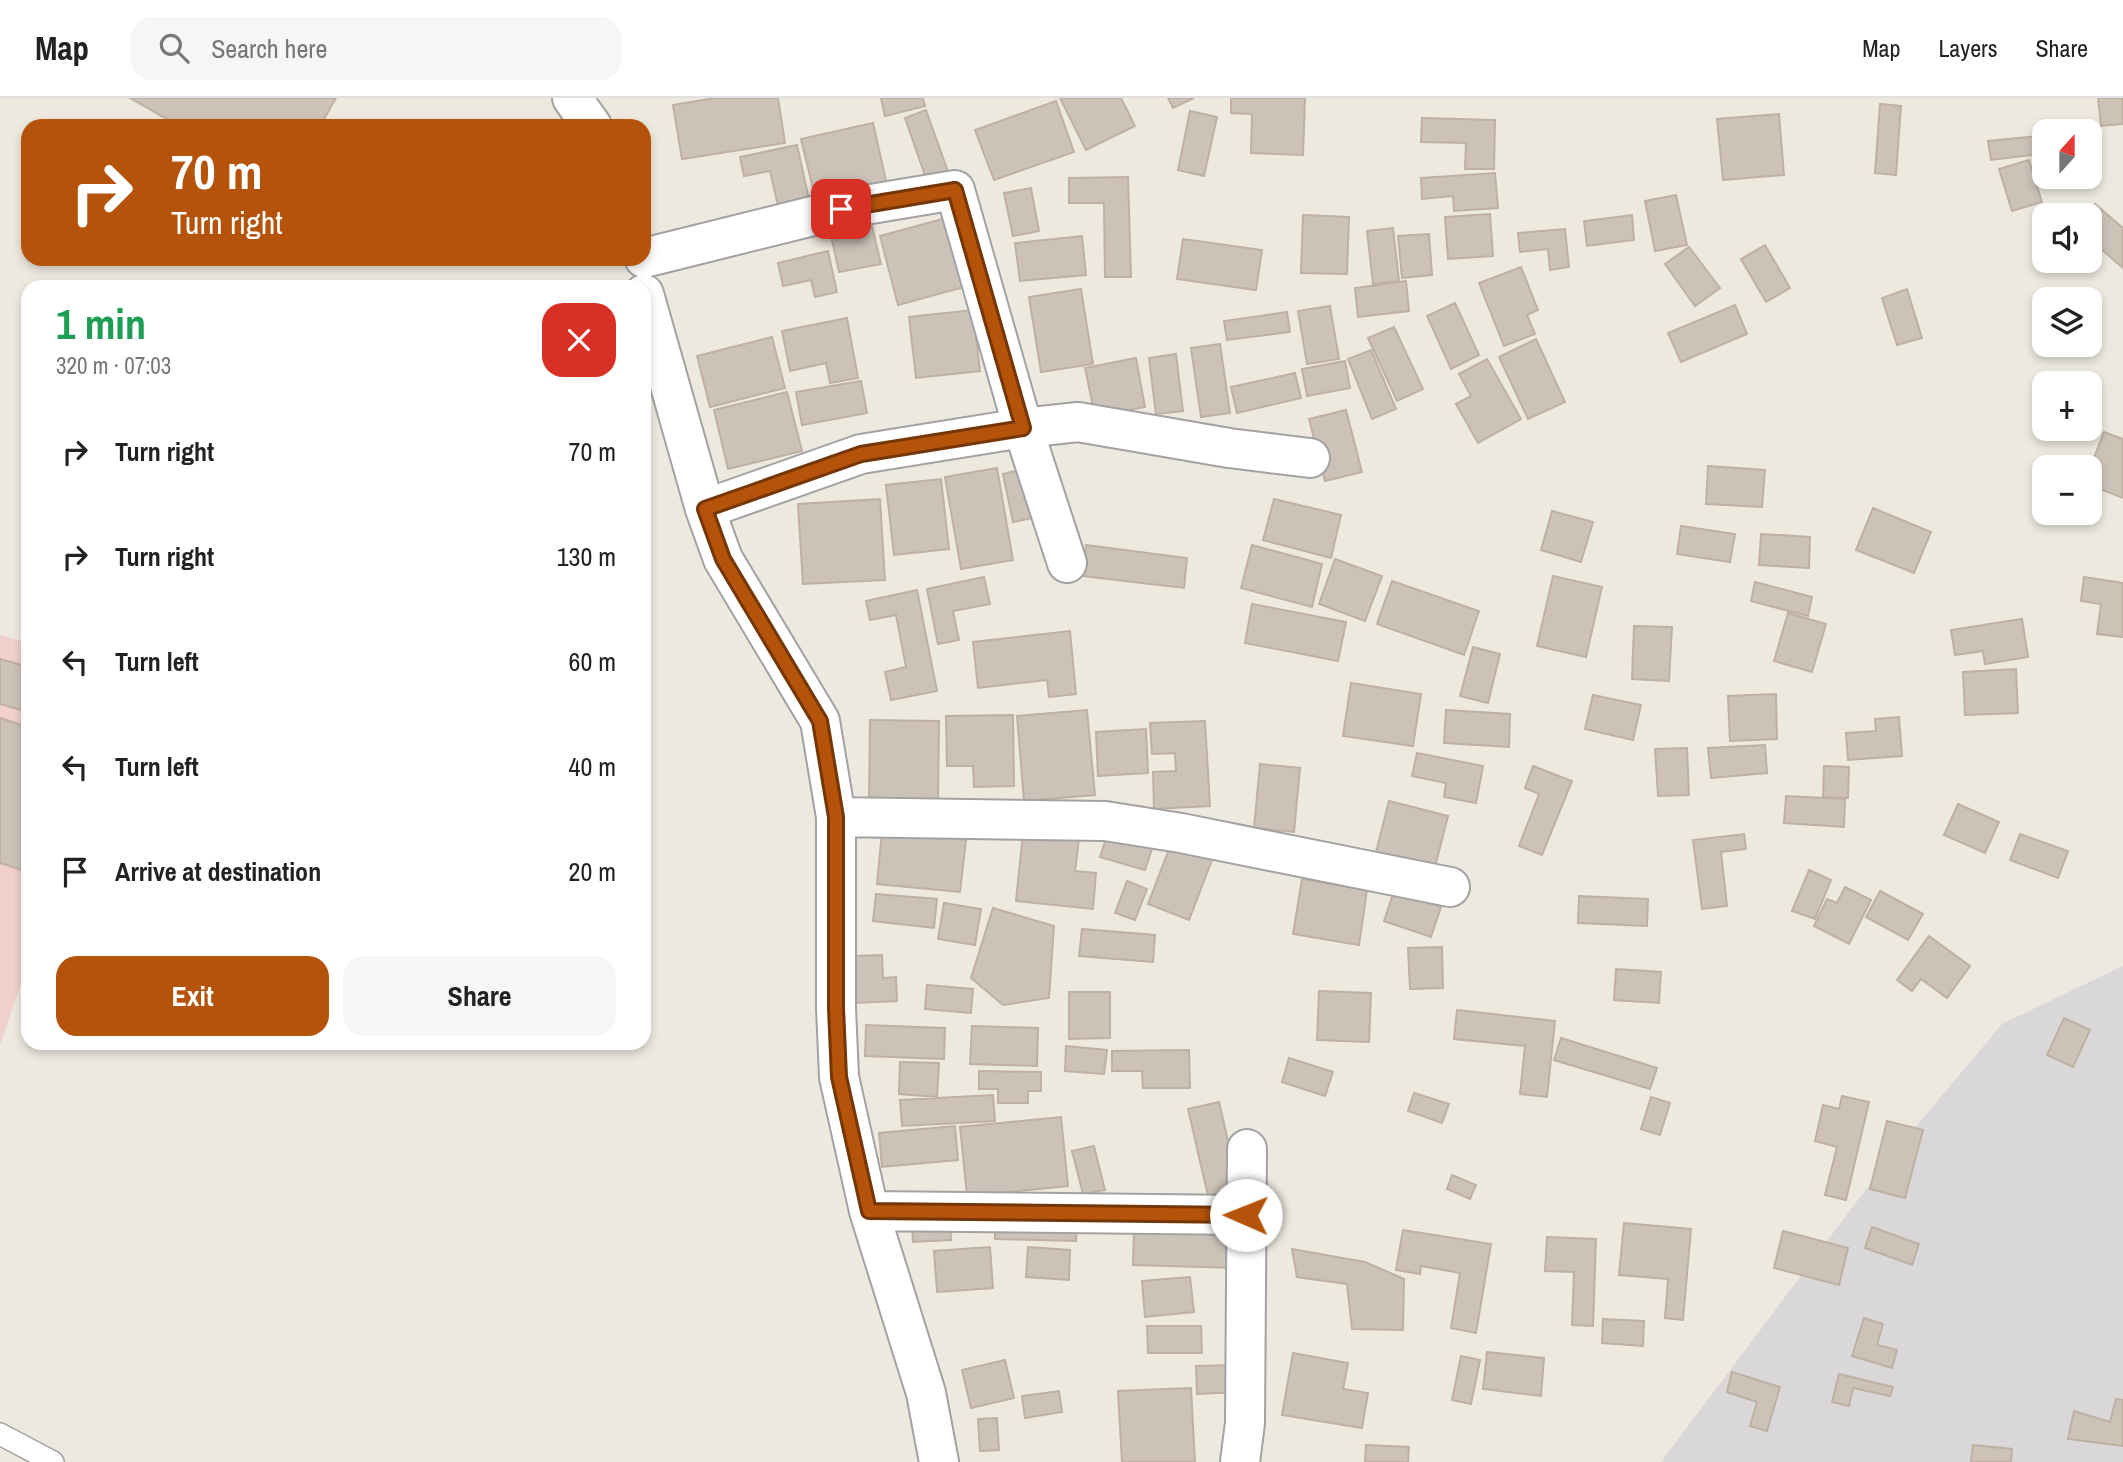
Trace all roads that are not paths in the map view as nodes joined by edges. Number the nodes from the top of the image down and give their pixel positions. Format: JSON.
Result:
{"nodes":[{"id":1,"x":572,"y":98,"type":"edge"},
{"id":2,"x":587,"y":119,"type":"edge"},
{"id":3,"x":640,"y":270,"type":"edge"},
{"id":4,"x":651,"y":310,"type":"edge"},
{"id":5,"x":1023,"y":428,"type":"junction"},
{"id":6,"x":1310,"y":458,"type":"dead end"},
{"id":7,"x":705,"y":509,"type":"junction"},
{"id":8,"x":1067,"y":563,"type":"dead end"},
{"id":9,"x":836,"y":817,"type":"junction"},
{"id":10,"x":1450,"y":887,"type":"dead end"},
{"id":11,"x":1247,"y":1149,"type":"dead end"},
{"id":12,"x":869,"y":1211,"type":"junction"},
{"id":13,"x":1246,"y":1215,"type":"junction"},
{"id":14,"x":0,"y":1434,"type":"edge"},
{"id":15,"x":52,"y":1462,"type":"edge"},
{"id":16,"x":939,"y":1462,"type":"edge"},
{"id":17,"x":1240,"y":1462,"type":"edge"}],
"edges":[{"from":1,"to":2,"type":"street"},
{"from":3,"to":5,"type":"street"},
{"from":4,"to":7,"type":"street"},
{"from":5,"to":6,"type":"street"},
{"from":5,"to":7,"type":"street"},
{"from":5,"to":8,"type":"street"},
{"from":7,"to":9,"type":"street"},
{"from":9,"to":10,"type":"street"},
{"from":9,"to":12,"type":"street"},
{"from":11,"to":13,"type":"street"},
{"from":12,"to":13,"type":"street"},
{"from":12,"to":16,"type":"street"},
{"from":13,"to":17,"type":"street"},
{"from":14,"to":15,"type":"lane"}]}
